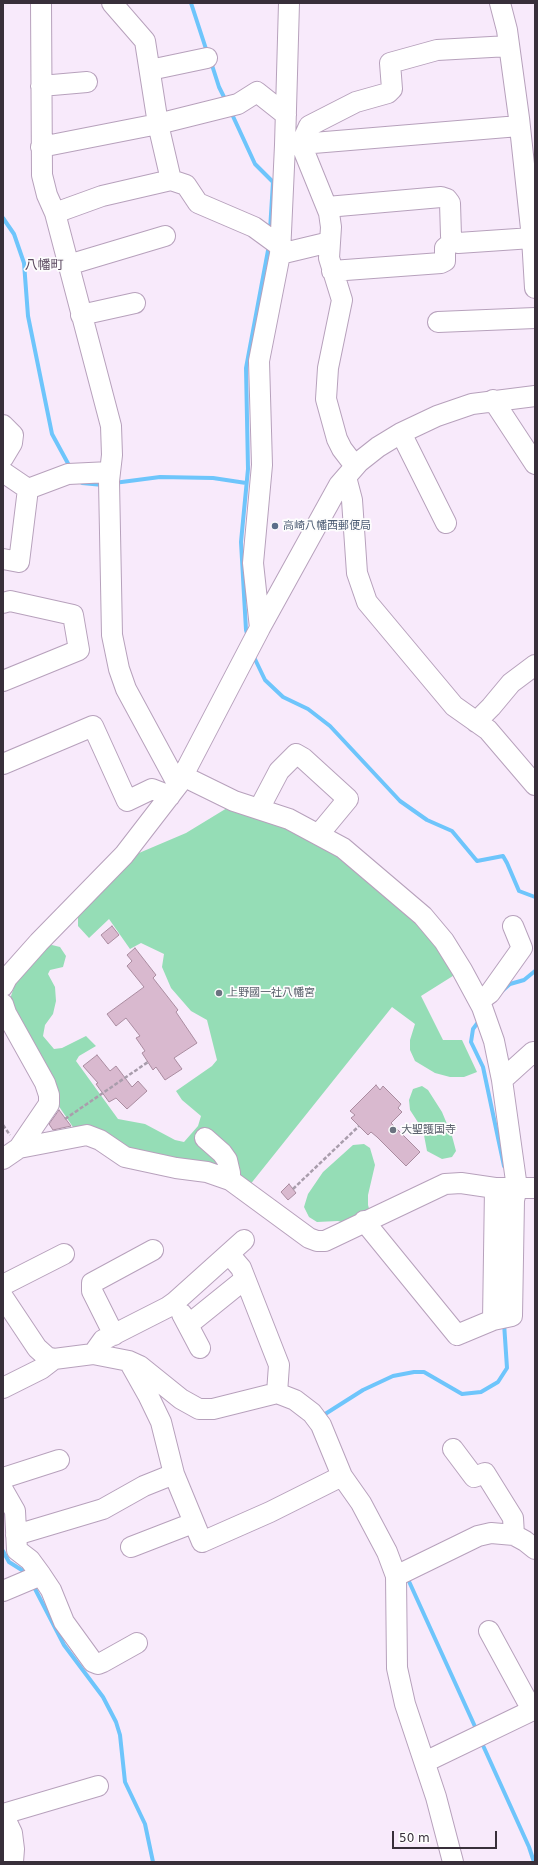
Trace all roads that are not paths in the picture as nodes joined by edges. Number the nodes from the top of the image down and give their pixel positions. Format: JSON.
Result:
{"nodes":[{"id":1,"x":42,"y":3,"type":"edge"},
{"id":2,"x":112,"y":3,"type":"edge"},
{"id":3,"x":289,"y":3,"type":"edge"},
{"id":4,"x":500,"y":3,"type":"edge"},
{"id":5,"x":509,"y":46,"type":"junction"},
{"id":6,"x":208,"y":58,"type":"dead end"},
{"id":7,"x":150,"y":70,"type":"junction"},
{"id":8,"x":87,"y":82,"type":"dead end"},
{"id":9,"x":41,"y":86,"type":"junction"},
{"id":10,"x":286,"y":115,"type":"junction"},
{"id":11,"x":525,"y":120,"type":"edge"},
{"id":12,"x":158,"y":124,"type":"junction"},
{"id":13,"x":293,"y":144,"type":"junction"},
{"id":14,"x":41,"y":147,"type":"junction"},
{"id":15,"x":171,"y":180,"type":"junction"},
{"id":16,"x":327,"y":207,"type":"junction"},
{"id":17,"x":55,"y":213,"type":"junction"},
{"id":18,"x":165,"y":236,"type":"dead end"},
{"id":19,"x":453,"y":241,"type":"junction"},
{"id":20,"x":330,"y":242,"type":"junction"},
{"id":21,"x":533,"y":242,"type":"edge"},
{"id":22,"x":280,"y":250,"type":"junction"},
{"id":23,"x":68,"y":265,"type":"junction"},
{"id":24,"x":332,"y":271,"type":"junction"},
{"id":25,"x":535,"y":288,"type":"edge"},
{"id":26,"x":135,"y":303,"type":"dead end"},
{"id":27,"x":81,"y":315,"type":"junction"},
{"id":28,"x":535,"y":318,"type":"edge"},
{"id":29,"x":438,"y":322,"type":"dead end"},
{"id":30,"x":535,"y":396,"type":"edge"},
{"id":31,"x":494,"y":400,"type":"junction"},
{"id":32,"x":3,"y":425,"type":"edge"},
{"id":33,"x":401,"y":433,"type":"junction"},
{"id":34,"x":3,"y":458,"type":"edge"},
{"id":35,"x":535,"y":464,"type":"edge"},
{"id":36,"x":351,"y":471,"type":"junction"},
{"id":37,"x":3,"y":472,"type":"edge"},
{"id":38,"x":110,"y":472,"type":"junction"},
{"id":39,"x":28,"y":489,"type":"junction"},
{"id":40,"x":446,"y":523,"type":"dead end"},
{"id":41,"x":3,"y":559,"type":"edge"},
{"id":42,"x":3,"y":603,"type":"edge"},
{"id":43,"x":260,"y":628,"type":"junction"},
{"id":44,"x":535,"y":665,"type":"edge"},
{"id":45,"x":3,"y":681,"type":"edge"},
{"id":46,"x":476,"y":722,"type":"junction"},
{"id":47,"x":3,"y":764,"type":"edge"},
{"id":48,"x":535,"y":785,"type":"edge"},
{"id":49,"x":177,"y":786,"type":"junction"},
{"id":50,"x":259,"y":809,"type":"junction"},
{"id":51,"x":319,"y":834,"type":"junction"},
{"id":52,"x":512,"y":926,"type":"dead end"},
{"id":53,"x":3,"y":986,"type":"edge"},
{"id":54,"x":479,"y":1000,"type":"junction"},
{"id":55,"x":3,"y":1004,"type":"edge"},
{"id":56,"x":535,"y":1055,"type":"edge"},
{"id":57,"x":502,"y":1080,"type":"junction"},
{"id":58,"x":205,"y":1138,"type":"dead end"},
{"id":59,"x":11,"y":1154,"type":"edge"},
{"id":60,"x":230,"y":1180,"type":"junction"},
{"id":61,"x":495,"y":1188,"type":"junction"},
{"id":62,"x":526,"y":1188,"type":"edge"},
{"id":63,"x":364,"y":1221,"type":"junction"},
{"id":64,"x":244,"y":1240,"type":"dead end"},
{"id":65,"x":152,"y":1250,"type":"dead end"},
{"id":66,"x":64,"y":1254,"type":"dead end"},
{"id":67,"x":229,"y":1254,"type":"junction"},
{"id":68,"x":245,"y":1278,"type":"junction"},
{"id":69,"x":3,"y":1285,"type":"edge"},
{"id":70,"x":3,"y":1297,"type":"edge"},
{"id":71,"x":175,"y":1302,"type":"junction"},
{"id":72,"x":493,"y":1320,"type":"junction"},
{"id":73,"x":188,"y":1325,"type":"junction"},
{"id":74,"x":114,"y":1335,"type":"junction"},
{"id":75,"x":200,"y":1348,"type":"dead end"},
{"id":76,"x":93,"y":1354,"type":"junction"},
{"id":77,"x":54,"y":1359,"type":"junction"},
{"id":78,"x":129,"y":1361,"type":"junction"},
{"id":79,"x":3,"y":1388,"type":"edge"},
{"id":80,"x":277,"y":1393,"type":"junction"},
{"id":81,"x":453,"y":1449,"type":"dead end"},
{"id":82,"x":59,"y":1460,"type":"dead end"},
{"id":83,"x":174,"y":1474,"type":"junction"},
{"id":84,"x":342,"y":1476,"type":"junction"},
{"id":85,"x":3,"y":1478,"type":"edge"},
{"id":86,"x":3,"y":1490,"type":"edge"},
{"id":87,"x":193,"y":1523,"type":"junction"},
{"id":88,"x":16,"y":1535,"type":"junction"},
{"id":89,"x":514,"y":1535,"type":"junction"},
{"id":90,"x":131,"y":1547,"type":"dead end"},
{"id":91,"x":535,"y":1549,"type":"edge"},
{"id":92,"x":41,"y":1575,"type":"junction"},
{"id":93,"x":396,"y":1576,"type":"junction"},
{"id":94,"x":3,"y":1590,"type":"edge"},
{"id":95,"x":489,"y":1631,"type":"dead end"},
{"id":96,"x":137,"y":1643,"type":"dead end"},
{"id":97,"x":534,"y":1710,"type":"edge"},
{"id":98,"x":425,"y":1762,"type":"junction"},
{"id":99,"x":98,"y":1786,"type":"dead end"},
{"id":100,"x":3,"y":1814,"type":"edge"},
{"id":101,"x":13,"y":1862,"type":"edge"},
{"id":102,"x":454,"y":1862,"type":"edge"}],
"edges":[{"from":1,"to":9,"type":"street"},
{"from":2,"to":7,"type":"street"},
{"from":3,"to":10,"type":"street"},
{"from":4,"to":5,"type":"street"},
{"from":5,"to":11,"type":"street"},
{"from":5,"to":13,"type":"street"},
{"from":6,"to":7,"type":"street"},
{"from":7,"to":12,"type":"street"},
{"from":8,"to":9,"type":"street"},
{"from":9,"to":14,"type":"street"},
{"from":10,"to":12,"type":"street"},
{"from":10,"to":13,"type":"street"},
{"from":11,"to":13,"type":"street"},
{"from":11,"to":21,"type":"street"},
{"from":12,"to":14,"type":"street"},
{"from":12,"to":15,"type":"street"},
{"from":13,"to":16,"type":"street"},
{"from":13,"to":22,"type":"street"},
{"from":14,"to":17,"type":"street"},
{"from":15,"to":17,"type":"street"},
{"from":15,"to":22,"type":"street"},
{"from":16,"to":19,"type":"street"},
{"from":16,"to":20,"type":"street"},
{"from":17,"to":23,"type":"street"},
{"from":18,"to":23,"type":"street"},
{"from":19,"to":21,"type":"street"},
{"from":19,"to":24,"type":"street"},
{"from":20,"to":22,"type":"street"},
{"from":20,"to":24,"type":"street"},
{"from":21,"to":25,"type":"street"},
{"from":22,"to":43,"type":"street"},
{"from":23,"to":27,"type":"street"},
{"from":24,"to":36,"type":"street"},
{"from":26,"to":27,"type":"street"},
{"from":27,"to":38,"type":"street"},
{"from":28,"to":29,"type":"street"},
{"from":30,"to":31,"type":"street"},
{"from":31,"to":33,"type":"street"},
{"from":31,"to":35,"type":"street"},
{"from":32,"to":34,"type":"street"},
{"from":33,"to":36,"type":"street"},
{"from":33,"to":40,"type":"street"},
{"from":36,"to":43,"type":"street"},
{"from":36,"to":46,"type":"street"},
{"from":37,"to":39,"type":"street"},
{"from":38,"to":39,"type":"street"},
{"from":38,"to":49,"type":"street"},
{"from":39,"to":41,"type":"street"},
{"from":42,"to":45,"type":"street"},
{"from":43,"to":49,"type":"street"},
{"from":44,"to":46,"type":"street"},
{"from":46,"to":48,"type":"street"},
{"from":47,"to":49,"type":"street"},
{"from":49,"to":50,"type":"street"},
{"from":49,"to":53,"type":"street"},
{"from":50,"to":51,"type":"street"},
{"from":50,"to":51,"type":"street"},
{"from":51,"to":54,"type":"street"},
{"from":52,"to":54,"type":"street"},
{"from":54,"to":57,"type":"street"},
{"from":55,"to":59,"type":"street"},
{"from":56,"to":57,"type":"street"},
{"from":57,"to":62,"type":"street"},
{"from":58,"to":60,"type":"street"},
{"from":59,"to":60,"type":"street"},
{"from":60,"to":63,"type":"street"},
{"from":61,"to":62,"type":"street"},
{"from":61,"to":63,"type":"street"},
{"from":61,"to":72,"type":"street"},
{"from":62,"to":72,"type":"street"},
{"from":63,"to":72,"type":"street"},
{"from":64,"to":67,"type":"street"},
{"from":65,"to":74,"type":"street"},
{"from":66,"to":69,"type":"street"},
{"from":67,"to":68,"type":"street"},
{"from":67,"to":71,"type":"street"},
{"from":68,"to":73,"type":"street"},
{"from":68,"to":80,"type":"street"},
{"from":70,"to":77,"type":"street"},
{"from":71,"to":73,"type":"street"},
{"from":71,"to":74,"type":"street"},
{"from":73,"to":75,"type":"street"},
{"from":74,"to":76,"type":"street"},
{"from":76,"to":77,"type":"street"},
{"from":76,"to":78,"type":"street"},
{"from":77,"to":79,"type":"street"},
{"from":78,"to":80,"type":"street"},
{"from":78,"to":83,"type":"street"},
{"from":80,"to":84,"type":"street"},
{"from":81,"to":89,"type":"street"},
{"from":82,"to":85,"type":"street"},
{"from":83,"to":87,"type":"street"},
{"from":83,"to":88,"type":"street"},
{"from":84,"to":87,"type":"street"},
{"from":84,"to":93,"type":"street"},
{"from":86,"to":88,"type":"street"},
{"from":87,"to":90,"type":"street"},
{"from":88,"to":92,"type":"street"},
{"from":89,"to":91,"type":"street"},
{"from":89,"to":93,"type":"street"},
{"from":92,"to":94,"type":"street"},
{"from":92,"to":96,"type":"street"},
{"from":93,"to":98,"type":"street"},
{"from":95,"to":97,"type":"street"},
{"from":97,"to":98,"type":"street"},
{"from":98,"to":102,"type":"street"},
{"from":99,"to":100,"type":"street"},
{"from":100,"to":101,"type":"street"}]}
